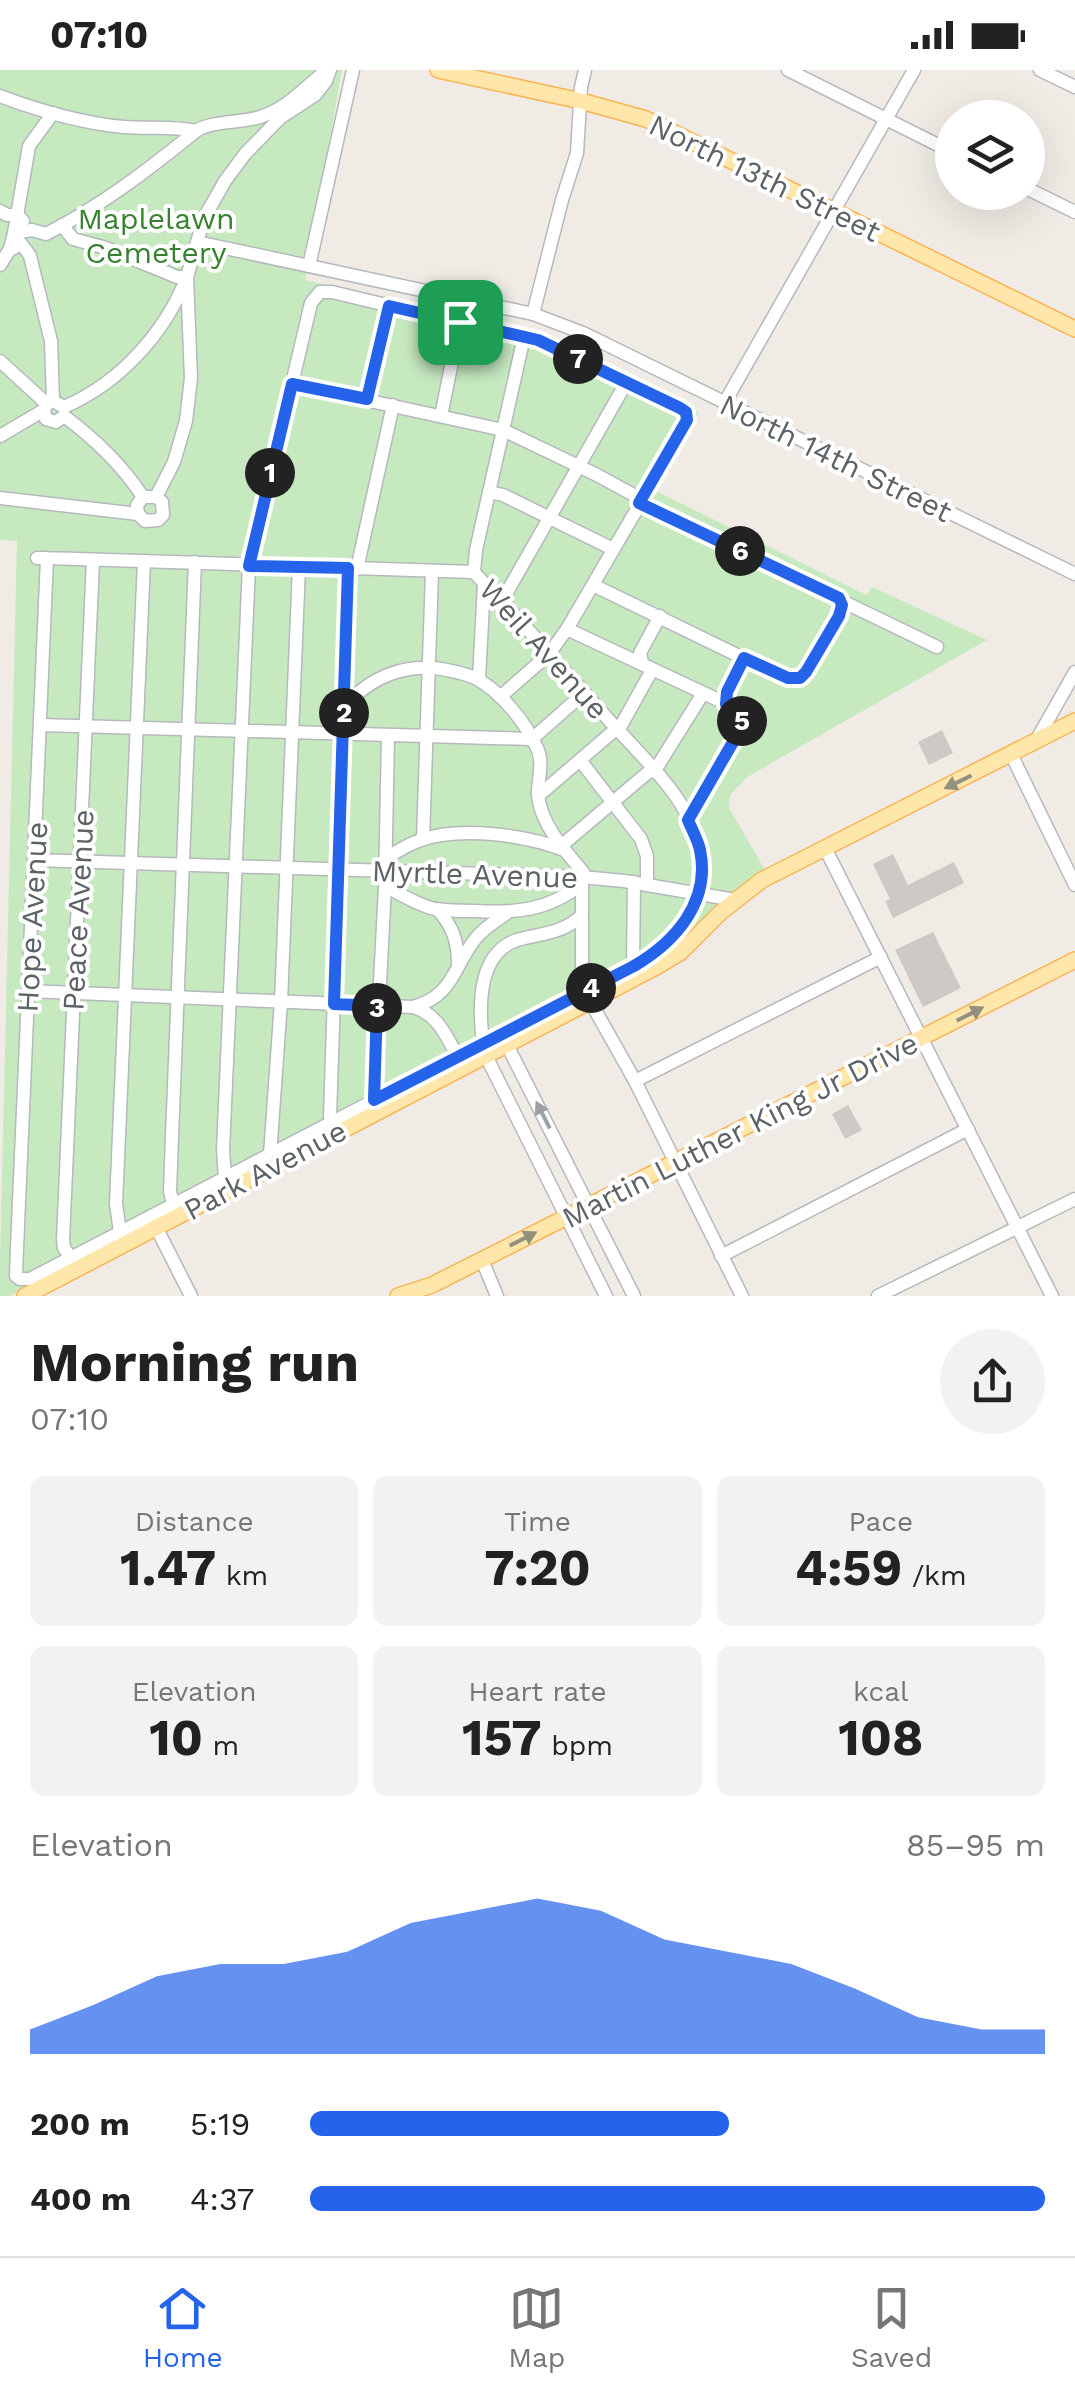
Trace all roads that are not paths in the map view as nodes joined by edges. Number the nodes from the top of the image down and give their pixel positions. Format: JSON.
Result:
{"nodes":[{"id":1,"x":328,"y":70,"type":"edge"},
{"id":2,"x":353,"y":70,"type":"edge"},
{"id":3,"x":438,"y":70,"type":"edge"},
{"id":4,"x":585,"y":70,"type":"edge"},
{"id":5,"x":788,"y":70,"type":"edge"},
{"id":6,"x":914,"y":70,"type":"edge"},
{"id":7,"x":1040,"y":70,"type":"edge"},
{"id":8,"x":1075,"y":87,"type":"edge"},
{"id":9,"x":0,"y":96,"type":"edge"},
{"id":10,"x":581,"y":100,"type":"junction"},
{"id":11,"x":53,"y":113,"type":"junction"},
{"id":12,"x":886,"y":119,"type":"junction"},
{"id":13,"x":240,"y":122,"type":"junction"},
{"id":14,"x":196,"y":131,"type":"junction"},
{"id":15,"x":935,"y":144,"type":"edge"},
{"id":16,"x":250,"y":148,"type":"junction"},
{"id":17,"x":1045,"y":197,"type":"edge"},
{"id":18,"x":0,"y":211,"type":"edge"},
{"id":19,"x":834,"y":211,"type":"junction"},
{"id":20,"x":1075,"y":212,"type":"edge"},
{"id":21,"x":18,"y":215,"type":"junction"},
{"id":22,"x":62,"y":225,"type":"junction"},
{"id":23,"x":22,"y":241,"type":"junction"},
{"id":24,"x":197,"y":242,"type":"junction"},
{"id":25,"x":0,"y":264,"type":"edge"},
{"id":26,"x":309,"y":266,"type":"junction"},
{"id":27,"x":187,"y":276,"type":"junction"},
{"id":28,"x":389,"y":306,"type":"junction"},
{"id":29,"x":533,"y":314,"type":"junction"},
{"id":30,"x":460,"y":322,"type":"junction"},
{"id":31,"x":1075,"y":329,"type":"edge"},
{"id":32,"x":524,"y":338,"type":"junction"},
{"id":33,"x":0,"y":361,"type":"edge"},
{"id":34,"x":626,"y":383,"type":"junction"},
{"id":35,"x":292,"y":384,"type":"junction"},
{"id":36,"x":367,"y":399,"type":"junction"},
{"id":37,"x":725,"y":402,"type":"junction"},
{"id":38,"x":393,"y":405,"type":"junction"},
{"id":39,"x":54,"y":408,"type":"junction"},
{"id":40,"x":441,"y":416,"type":"junction"},
{"id":41,"x":503,"y":430,"type":"junction"},
{"id":42,"x":0,"y":436,"type":"edge"},
{"id":43,"x":578,"y":466,"type":"junction"},
{"id":44,"x":489,"y":492,"type":"junction"},
{"id":45,"x":149,"y":497,"type":"junction"},
{"id":46,"x":0,"y":498,"type":"edge"},
{"id":47,"x":640,"y":501,"type":"junction"},
{"id":48,"x":138,"y":514,"type":"junction"},
{"id":49,"x":549,"y":517,"type":"junction"},
{"id":50,"x":613,"y":549,"type":"junction"},
{"id":51,"x":42,"y":558,"type":"joint"},
{"id":52,"x":93,"y":560,"type":"junction"},
{"id":53,"x":144,"y":561,"type":"junction"},
{"id":54,"x":195,"y":562,"type":"junction"},
{"id":55,"x":249,"y":566,"type":"junction"},
{"id":56,"x":300,"y":567,"type":"junction"},
{"id":57,"x":352,"y":569,"type":"junction"},
{"id":58,"x":432,"y":571,"type":"junction"},
{"id":59,"x":474,"y":572,"type":"junction"},
{"id":60,"x":1075,"y":574,"type":"edge"},
{"id":61,"x":484,"y":584,"type":"junction"},
{"id":62,"x":593,"y":586,"type":"junction"},
{"id":63,"x":839,"y":598,"type":"junction"},
{"id":64,"x":502,"y":601,"type":"junction"},
{"id":65,"x":660,"y":616,"type":"junction"},
{"id":66,"x":567,"y":629,"type":"junction"},
{"id":67,"x":937,"y":647,"type":"dead end"},
{"id":68,"x":549,"y":654,"type":"junction"},
{"id":69,"x":744,"y":658,"type":"junction"},
{"id":70,"x":430,"y":667,"type":"junction"},
{"id":71,"x":647,"y":667,"type":"junction"},
{"id":72,"x":1075,"y":672,"type":"edge"},
{"id":73,"x":479,"y":680,"type":"junction"},
{"id":74,"x":584,"y":693,"type":"junction"},
{"id":75,"x":702,"y":694,"type":"junction"},
{"id":76,"x":500,"y":696,"type":"junction"},
{"id":77,"x":344,"y":707,"type":"junction"},
{"id":78,"x":733,"y":708,"type":"junction"},
{"id":79,"x":1075,"y":720,"type":"edge"},
{"id":80,"x":41,"y":725,"type":"junction"},
{"id":81,"x":85,"y":727,"type":"junction"},
{"id":82,"x":138,"y":728,"type":"junction"},
{"id":83,"x":189,"y":730,"type":"junction"},
{"id":84,"x":617,"y":730,"type":"junction"},
{"id":85,"x":240,"y":732,"type":"junction"},
{"id":86,"x":293,"y":733,"type":"junction"},
{"id":87,"x":344,"y":734,"type":"junction"},
{"id":88,"x":388,"y":736,"type":"junction"},
{"id":89,"x":428,"y":737,"type":"junction"},
{"id":90,"x":532,"y":739,"type":"junction"},
{"id":91,"x":1036,"y":740,"type":"junction"},
{"id":92,"x":1011,"y":754,"type":"junction"},
{"id":93,"x":580,"y":760,"type":"junction"},
{"id":94,"x":653,"y":771,"type":"junction"},
{"id":95,"x":538,"y":796,"type":"junction"},
{"id":96,"x":612,"y":803,"type":"junction"},
{"id":97,"x":688,"y":820,"type":"junction"},
{"id":98,"x":423,"y":839,"type":"junction"},
{"id":99,"x":563,"y":848,"type":"junction"},
{"id":100,"x":826,"y":848,"type":"junction"},
{"id":101,"x":34,"y":860,"type":"junction"},
{"id":102,"x":81,"y":862,"type":"junction"},
{"id":103,"x":132,"y":863,"type":"junction"},
{"id":104,"x":184,"y":865,"type":"junction"},
{"id":105,"x":235,"y":867,"type":"junction"},
{"id":106,"x":287,"y":868,"type":"junction"},
{"id":107,"x":338,"y":870,"type":"junction"},
{"id":108,"x":385,"y":872,"type":"junction"},
{"id":109,"x":582,"y":880,"type":"junction"},
{"id":110,"x":641,"y":884,"type":"junction"},
{"id":111,"x":1075,"y":885,"type":"edge"},
{"id":112,"x":699,"y":893,"type":"junction"},
{"id":113,"x":735,"y":900,"type":"junction"},
{"id":114,"x":437,"y":909,"type":"junction"},
{"id":115,"x":508,"y":912,"type":"junction"},
{"id":116,"x":582,"y":915,"type":"junction"},
{"id":117,"x":881,"y":957,"type":"junction"},
{"id":118,"x":1075,"y":960,"type":"edge"},
{"id":119,"x":634,"y":966,"type":"junction"},
{"id":120,"x":458,"y":969,"type":"junction"},
{"id":121,"x":29,"y":992,"type":"junction"},
{"id":122,"x":74,"y":994,"type":"junction"},
{"id":123,"x":126,"y":996,"type":"junction"},
{"id":124,"x":179,"y":997,"type":"junction"},
{"id":125,"x":586,"y":997,"type":"junction"},
{"id":126,"x":230,"y":999,"type":"junction"},
{"id":127,"x":281,"y":1002,"type":"junction"},
{"id":128,"x":334,"y":1004,"type":"junction"},
{"id":129,"x":377,"y":1006,"type":"junction"},
{"id":130,"x":414,"y":1007,"type":"junction"},
{"id":131,"x":922,"y":1038,"type":"junction"},
{"id":132,"x":506,"y":1043,"type":"junction"},
{"id":133,"x":484,"y":1049,"type":"junction"},
{"id":134,"x":458,"y":1057,"type":"junction"},
{"id":135,"x":635,"y":1081,"type":"junction"},
{"id":136,"x":374,"y":1100,"type":"junction"},
{"id":137,"x":332,"y":1122,"type":"junction"},
{"id":138,"x":968,"y":1128,"type":"junction"},
{"id":139,"x":270,"y":1155,"type":"junction"},
{"id":140,"x":674,"y":1163,"type":"junction"},
{"id":141,"x":225,"y":1178,"type":"junction"},
{"id":142,"x":1075,"y":1199,"type":"edge"},
{"id":143,"x":173,"y":1205,"type":"junction"},
{"id":144,"x":589,"y":1206,"type":"junction"},
{"id":145,"x":568,"y":1217,"type":"junction"},
{"id":146,"x":156,"y":1227,"type":"junction"},
{"id":147,"x":1018,"y":1228,"type":"junction"},
{"id":148,"x":120,"y":1232,"type":"junction"},
{"id":149,"x":721,"y":1256,"type":"junction"},
{"id":150,"x":71,"y":1258,"type":"junction"},
{"id":151,"x":482,"y":1260,"type":"junction"},
{"id":152,"x":401,"y":1295,"type":"edge"},
{"id":153,"x":25,"y":1296,"type":"edge"},
{"id":154,"x":191,"y":1296,"type":"edge"},
{"id":155,"x":498,"y":1296,"type":"edge"},
{"id":156,"x":606,"y":1296,"type":"edge"},
{"id":157,"x":634,"y":1296,"type":"edge"},
{"id":158,"x":742,"y":1296,"type":"edge"},
{"id":159,"x":878,"y":1296,"type":"edge"},
{"id":160,"x":1052,"y":1296,"type":"edge"}],
"edges":[{"from":1,"to":13,"type":"street"},
{"from":1,"to":16,"type":"street"},
{"from":2,"to":26,"type":"street"},
{"from":3,"to":10,"type":"main road","name":"North 13th Street"},
{"from":4,"to":10,"type":"street"},
{"from":5,"to":12,"type":"street"},
{"from":6,"to":12,"type":"street"},
{"from":7,"to":8,"type":"street"},
{"from":9,"to":11,"type":"street"},
{"from":10,"to":19,"type":"main road","name":"North 13th Street"},
{"from":10,"to":29,"type":"street"},
{"from":11,"to":14,"type":"street"},
{"from":11,"to":21,"type":"street"},
{"from":12,"to":15,"type":"street"},
{"from":12,"to":19,"type":"street"},
{"from":13,"to":14,"type":"street"},
{"from":13,"to":16,"type":"street"},
{"from":14,"to":22,"type":"street"},
{"from":16,"to":24,"type":"street"},
{"from":17,"to":20,"type":"street"},
{"from":18,"to":21,"type":"street"},
{"from":19,"to":31,"type":"main road","name":"North 13th Street"},
{"from":19,"to":37,"type":"street"},
{"from":21,"to":23,"type":"street"},
{"from":22,"to":23,"type":"street"},
{"from":22,"to":27,"type":"street"},
{"from":23,"to":25,"type":"street"},
{"from":23,"to":39,"type":"street"},
{"from":24,"to":26,"type":"street","name":"North 14th Street"},
{"from":24,"to":27,"type":"street"},
{"from":26,"to":29,"type":"street","name":"North 14th Street"},
{"from":27,"to":39,"type":"street"},
{"from":27,"to":45,"type":"street"},
{"from":28,"to":30,"type":"street"},
{"from":28,"to":35,"type":"street"},
{"from":28,"to":36,"type":"street"},
{"from":29,"to":37,"type":"street","name":"North 14th Street"},
{"from":30,"to":32,"type":"street"},
{"from":30,"to":40,"type":"street"},
{"from":32,"to":34,"type":"street"},
{"from":32,"to":41,"type":"street"},
{"from":33,"to":39,"type":"street"},
{"from":34,"to":43,"type":"street"},
{"from":34,"to":47,"type":"street"},
{"from":35,"to":36,"type":"street"},
{"from":35,"to":55,"type":"street"},
{"from":36,"to":38,"type":"street"},
{"from":37,"to":60,"type":"street","name":"North 14th Street"},
{"from":38,"to":40,"type":"street"},
{"from":38,"to":57,"type":"street"},
{"from":39,"to":42,"type":"street"},
{"from":39,"to":45,"type":"street"},
{"from":40,"to":41,"type":"street"},
{"from":41,"to":43,"type":"street"},
{"from":41,"to":44,"type":"street"},
{"from":43,"to":47,"type":"street"},
{"from":43,"to":49,"type":"street"},
{"from":44,"to":49,"type":"street"},
{"from":44,"to":59,"type":"street"},
{"from":45,"to":48,"type":"street"},
{"from":45,"to":48,"type":"street"},
{"from":46,"to":48,"type":"street"},
{"from":47,"to":50,"type":"street"},
{"from":47,"to":63,"type":"street"},
{"from":49,"to":50,"type":"street"},
{"from":49,"to":64,"type":"street"},
{"from":50,"to":62,"type":"street"},
{"from":51,"to":52,"type":"street","name":"Weil Avenue"},
{"from":51,"to":80,"type":"street","name":"Hope Avenue"},
{"from":52,"to":53,"type":"street","name":"Weil Avenue"},
{"from":52,"to":81,"type":"street","name":"Peace Avenue"},
{"from":53,"to":54,"type":"street","name":"Weil Avenue"},
{"from":53,"to":82,"type":"street"},
{"from":54,"to":55,"type":"street","name":"Weil Avenue"},
{"from":54,"to":83,"type":"street"},
{"from":55,"to":56,"type":"street","name":"Weil Avenue"},
{"from":55,"to":85,"type":"street"},
{"from":56,"to":57,"type":"street","name":"Weil Avenue"},
{"from":56,"to":86,"type":"street"},
{"from":57,"to":58,"type":"street","name":"Weil Avenue"},
{"from":57,"to":77,"type":"street"},
{"from":58,"to":59,"type":"street","name":"Weil Avenue"},
{"from":58,"to":70,"type":"street"},
{"from":59,"to":61,"type":"street","name":"Weil Avenue"},
{"from":61,"to":64,"type":"street","name":"Weil Avenue"},
{"from":61,"to":73,"type":"street"},
{"from":62,"to":65,"type":"street"},
{"from":62,"to":66,"type":"street"},
{"from":63,"to":67,"type":"street"},
{"from":63,"to":69,"type":"street"},
{"from":64,"to":68,"type":"street","name":"Weil Avenue"},
{"from":65,"to":69,"type":"street"},
{"from":65,"to":71,"type":"street"},
{"from":66,"to":68,"type":"street"},
{"from":66,"to":71,"type":"street"},
{"from":68,"to":74,"type":"street","name":"Weil Avenue"},
{"from":68,"to":76,"type":"street"},
{"from":69,"to":78,"type":"street"},
{"from":70,"to":73,"type":"street"},
{"from":70,"to":77,"type":"street"},
{"from":70,"to":89,"type":"street"},
{"from":71,"to":75,"type":"street"},
{"from":71,"to":84,"type":"street"},
{"from":72,"to":91,"type":"street"},
{"from":73,"to":76,"type":"street"},
{"from":74,"to":84,"type":"street","name":"Weil Avenue"},
{"from":74,"to":90,"type":"street"},
{"from":75,"to":78,"type":"street"},
{"from":75,"to":94,"type":"street"},
{"from":76,"to":90,"type":"street"},
{"from":77,"to":87,"type":"street"},
{"from":78,"to":97,"type":"street"},
{"from":79,"to":91,"type":"main road","name":"Park Avenue"},
{"from":80,"to":81,"type":"street"},
{"from":80,"to":101,"type":"street","name":"Hope Avenue"},
{"from":81,"to":82,"type":"street"},
{"from":81,"to":102,"type":"street","name":"Peace Avenue"},
{"from":82,"to":83,"type":"street"},
{"from":82,"to":103,"type":"street"},
{"from":83,"to":85,"type":"street"},
{"from":83,"to":104,"type":"street"},
{"from":84,"to":93,"type":"street"},
{"from":84,"to":94,"type":"street","name":"Weil Avenue"},
{"from":85,"to":86,"type":"street"},
{"from":85,"to":105,"type":"street"},
{"from":86,"to":87,"type":"street"},
{"from":86,"to":106,"type":"street"},
{"from":87,"to":88,"type":"street"},
{"from":87,"to":107,"type":"street"},
{"from":88,"to":89,"type":"street"},
{"from":88,"to":108,"type":"street"},
{"from":89,"to":90,"type":"street"},
{"from":89,"to":98,"type":"street"},
{"from":90,"to":95,"type":"street"},
{"from":91,"to":92,"type":"main road","name":"Park Avenue"},
{"from":92,"to":100,"type":"main road","name":"Park Avenue","one_way":true},
{"from":92,"to":111,"type":"street"},
{"from":93,"to":95,"type":"street"},
{"from":93,"to":96,"type":"street"},
{"from":94,"to":96,"type":"street"},
{"from":94,"to":97,"type":"street","name":"Weil Avenue"},
{"from":95,"to":99,"type":"street"},
{"from":96,"to":99,"type":"street"},
{"from":96,"to":110,"type":"street"},
{"from":97,"to":112,"type":"street","name":"Weil Avenue"},
{"from":98,"to":99,"type":"street"},
{"from":98,"to":108,"type":"street"},
{"from":99,"to":109,"type":"street"},
{"from":100,"to":113,"type":"main road","name":"Park Avenue"},
{"from":100,"to":117,"type":"street"},
{"from":101,"to":102,"type":"street","name":"Myrtle Avenue"},
{"from":101,"to":121,"type":"street","name":"Hope Avenue"},
{"from":102,"to":103,"type":"street","name":"Myrtle Avenue"},
{"from":102,"to":122,"type":"street","name":"Peace Avenue"},
{"from":103,"to":104,"type":"street","name":"Myrtle Avenue"},
{"from":103,"to":123,"type":"street"},
{"from":104,"to":105,"type":"street","name":"Myrtle Avenue"},
{"from":104,"to":124,"type":"street"},
{"from":105,"to":106,"type":"street","name":"Myrtle Avenue"},
{"from":105,"to":126,"type":"street"},
{"from":106,"to":107,"type":"street","name":"Myrtle Avenue"},
{"from":106,"to":127,"type":"street"},
{"from":107,"to":108,"type":"street","name":"Myrtle Avenue"},
{"from":107,"to":128,"type":"street"},
{"from":108,"to":109,"type":"street","name":"Myrtle Avenue"},
{"from":108,"to":114,"type":"street"},
{"from":108,"to":129,"type":"street"},
{"from":109,"to":110,"type":"street","name":"Myrtle Avenue"},
{"from":109,"to":115,"type":"street"},
{"from":109,"to":116,"type":"street"},
{"from":110,"to":112,"type":"street","name":"Myrtle Avenue"},
{"from":110,"to":119,"type":"street"},
{"from":112,"to":113,"type":"street","name":"Myrtle Avenue"},
{"from":112,"to":119,"type":"street"},
{"from":113,"to":125,"type":"main road","name":"Park Avenue"},
{"from":114,"to":115,"type":"street"},
{"from":114,"to":120,"type":"street"},
{"from":115,"to":120,"type":"street"},
{"from":116,"to":125,"type":"street"},
{"from":116,"to":133,"type":"street"},
{"from":117,"to":131,"type":"street"},
{"from":117,"to":135,"type":"street"},
{"from":131,"to":118,"type":"main road","name":"Martin Luther King Jr Drive","one_way":true},
{"from":119,"to":125,"type":"street"},
{"from":120,"to":130,"type":"street"},
{"from":121,"to":122,"type":"street"},
{"from":121,"to":150,"type":"street","name":"Hope Avenue"},
{"from":122,"to":123,"type":"street"},
{"from":122,"to":150,"type":"street","name":"Peace Avenue"},
{"from":123,"to":124,"type":"street"},
{"from":123,"to":148,"type":"street"},
{"from":124,"to":126,"type":"street"},
{"from":124,"to":143,"type":"street"},
{"from":125,"to":132,"type":"main road","name":"Park Avenue"},
{"from":125,"to":133,"type":"street"},
{"from":125,"to":135,"type":"street"},
{"from":126,"to":127,"type":"street"},
{"from":126,"to":141,"type":"street"},
{"from":127,"to":128,"type":"street"},
{"from":127,"to":139,"type":"street"},
{"from":128,"to":129,"type":"street"},
{"from":128,"to":137,"type":"street"},
{"from":129,"to":130,"type":"street"},
{"from":129,"to":136,"type":"street"},
{"from":130,"to":134,"type":"street"},
{"from":131,"to":138,"type":"street"},
{"from":131,"to":140,"type":"main road","name":"Martin Luther King Jr Drive"},
{"from":132,"to":133,"type":"main road","name":"Park Avenue"},
{"from":144,"to":132,"type":"street","one_way":true},
{"from":133,"to":134,"type":"street"},
{"from":133,"to":145,"type":"street"},
{"from":133,"to":146,"type":"main road","name":"Park Avenue"},
{"from":134,"to":136,"type":"street"},
{"from":135,"to":140,"type":"street"},
{"from":136,"to":137,"type":"street"},
{"from":137,"to":139,"type":"street"},
{"from":138,"to":147,"type":"street"},
{"from":138,"to":149,"type":"street"},
{"from":139,"to":141,"type":"street"},
{"from":140,"to":144,"type":"main road","name":"Martin Luther King Jr Drive"},
{"from":140,"to":149,"type":"street"},
{"from":141,"to":143,"type":"street"},
{"from":142,"to":147,"type":"street"},
{"from":143,"to":148,"type":"street"},
{"from":144,"to":145,"type":"main road","name":"Martin Luther King Jr Drive"},
{"from":144,"to":157,"type":"street"},
{"from":151,"to":145,"type":"main road","name":"Martin Luther King Jr Drive","one_way":true},
{"from":145,"to":156,"type":"street"},
{"from":146,"to":153,"type":"main road","name":"Park Avenue"},
{"from":146,"to":154,"type":"street"},
{"from":147,"to":159,"type":"street"},
{"from":147,"to":160,"type":"street"},
{"from":148,"to":150,"type":"street"},
{"from":149,"to":158,"type":"street"},
{"from":151,"to":152,"type":"main road","name":"Martin Luther King Jr Drive"},
{"from":151,"to":155,"type":"street"}]}
